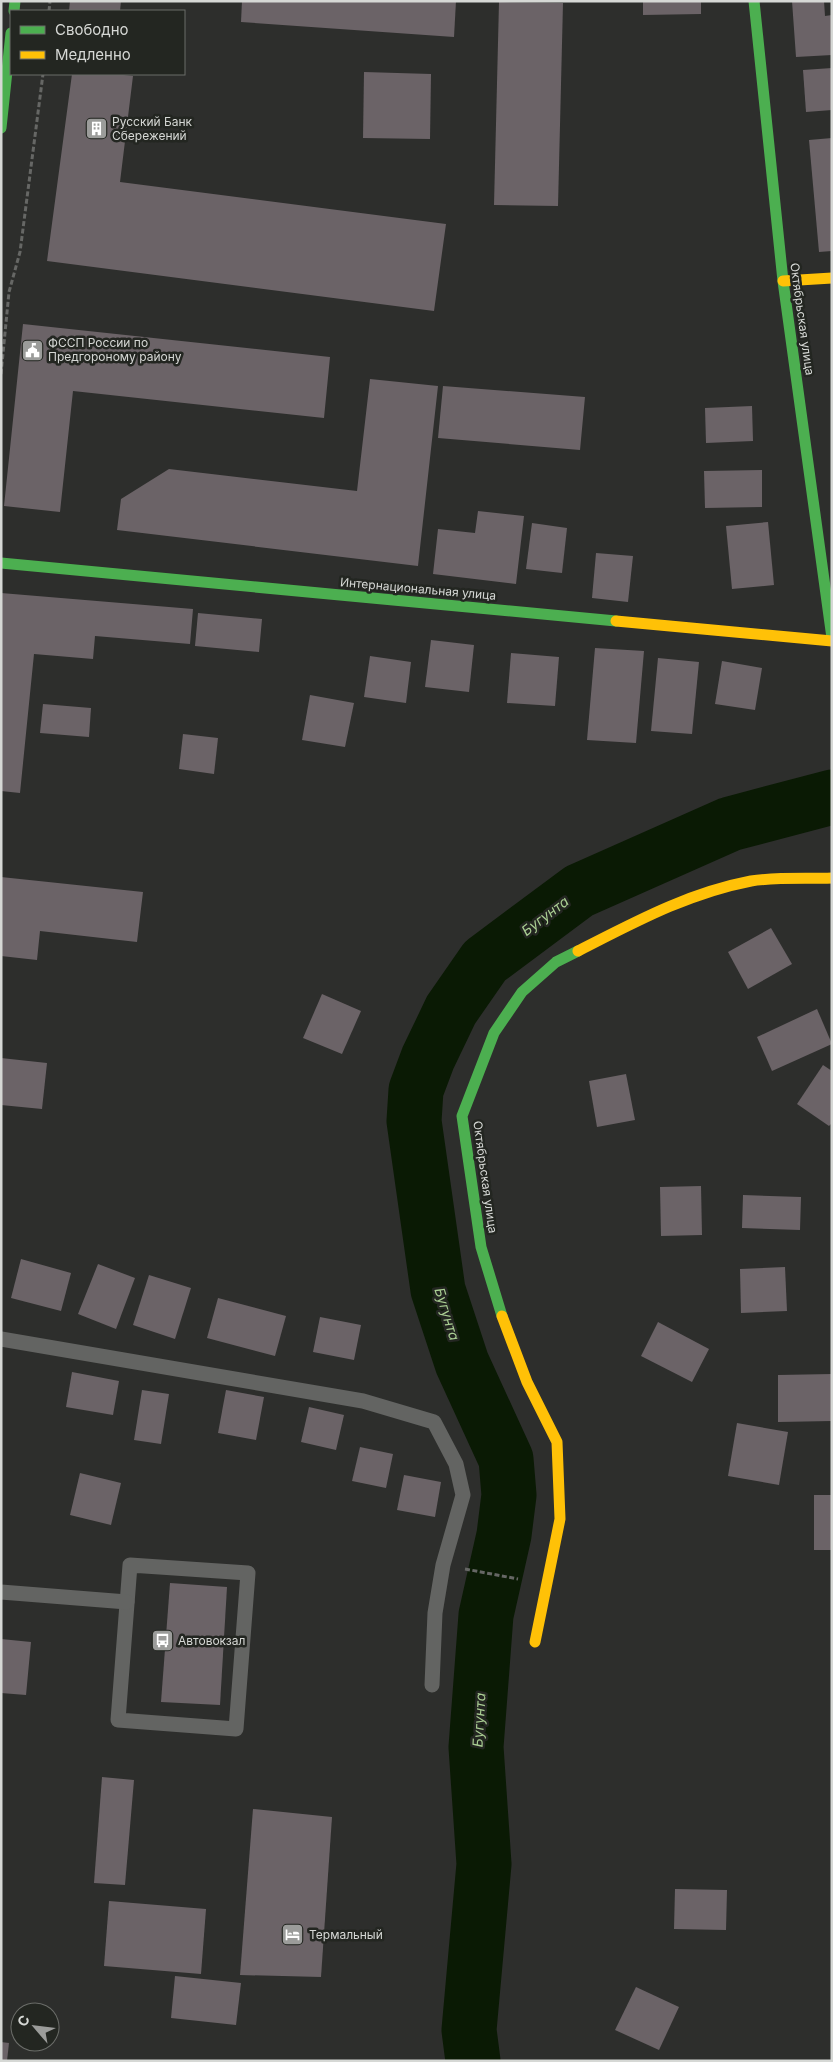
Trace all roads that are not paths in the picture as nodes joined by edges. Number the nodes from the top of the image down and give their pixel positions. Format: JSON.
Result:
{"nodes":[{"id":1,"x":754,"y":1,"type":"edge"},
{"id":2,"x":10,"y":42,"type":"edge"},
{"id":3,"x":1,"y":128,"type":"edge"},
{"id":4,"x":832,"y":278,"type":"edge"},
{"id":5,"x":783,"y":281,"type":"junction"},
{"id":6,"x":1,"y":563,"type":"edge"},
{"id":7,"x":832,"y":640,"type":"edge"},
{"id":8,"x":832,"y":878,"type":"edge"},
{"id":9,"x":1,"y":1339,"type":"edge"},
{"id":10,"x":1,"y":1592,"type":"edge"},
{"id":11,"x":127,"y":1602,"type":"junction"},
{"id":12,"x":535,"y":1642,"type":"dead end"},
{"id":13,"x":432,"y":1685,"type":"dead end"}],
"edges":[{"from":1,"to":5,"type":"street","name":"Октябрьская улица"},
{"from":2,"to":3,"type":"street"},
{"from":4,"to":5,"type":"street"},
{"from":5,"to":7,"type":"street","name":"Октябрьская улица"},
{"from":6,"to":7,"type":"street","name":"Интернациональная улица"},
{"from":8,"to":12,"type":"street","name":"Октябрьская улица"},
{"from":9,"to":13,"type":"lane"},
{"from":10,"to":11,"type":"lane"},
{"from":11,"to":11,"type":"lane"}]}
